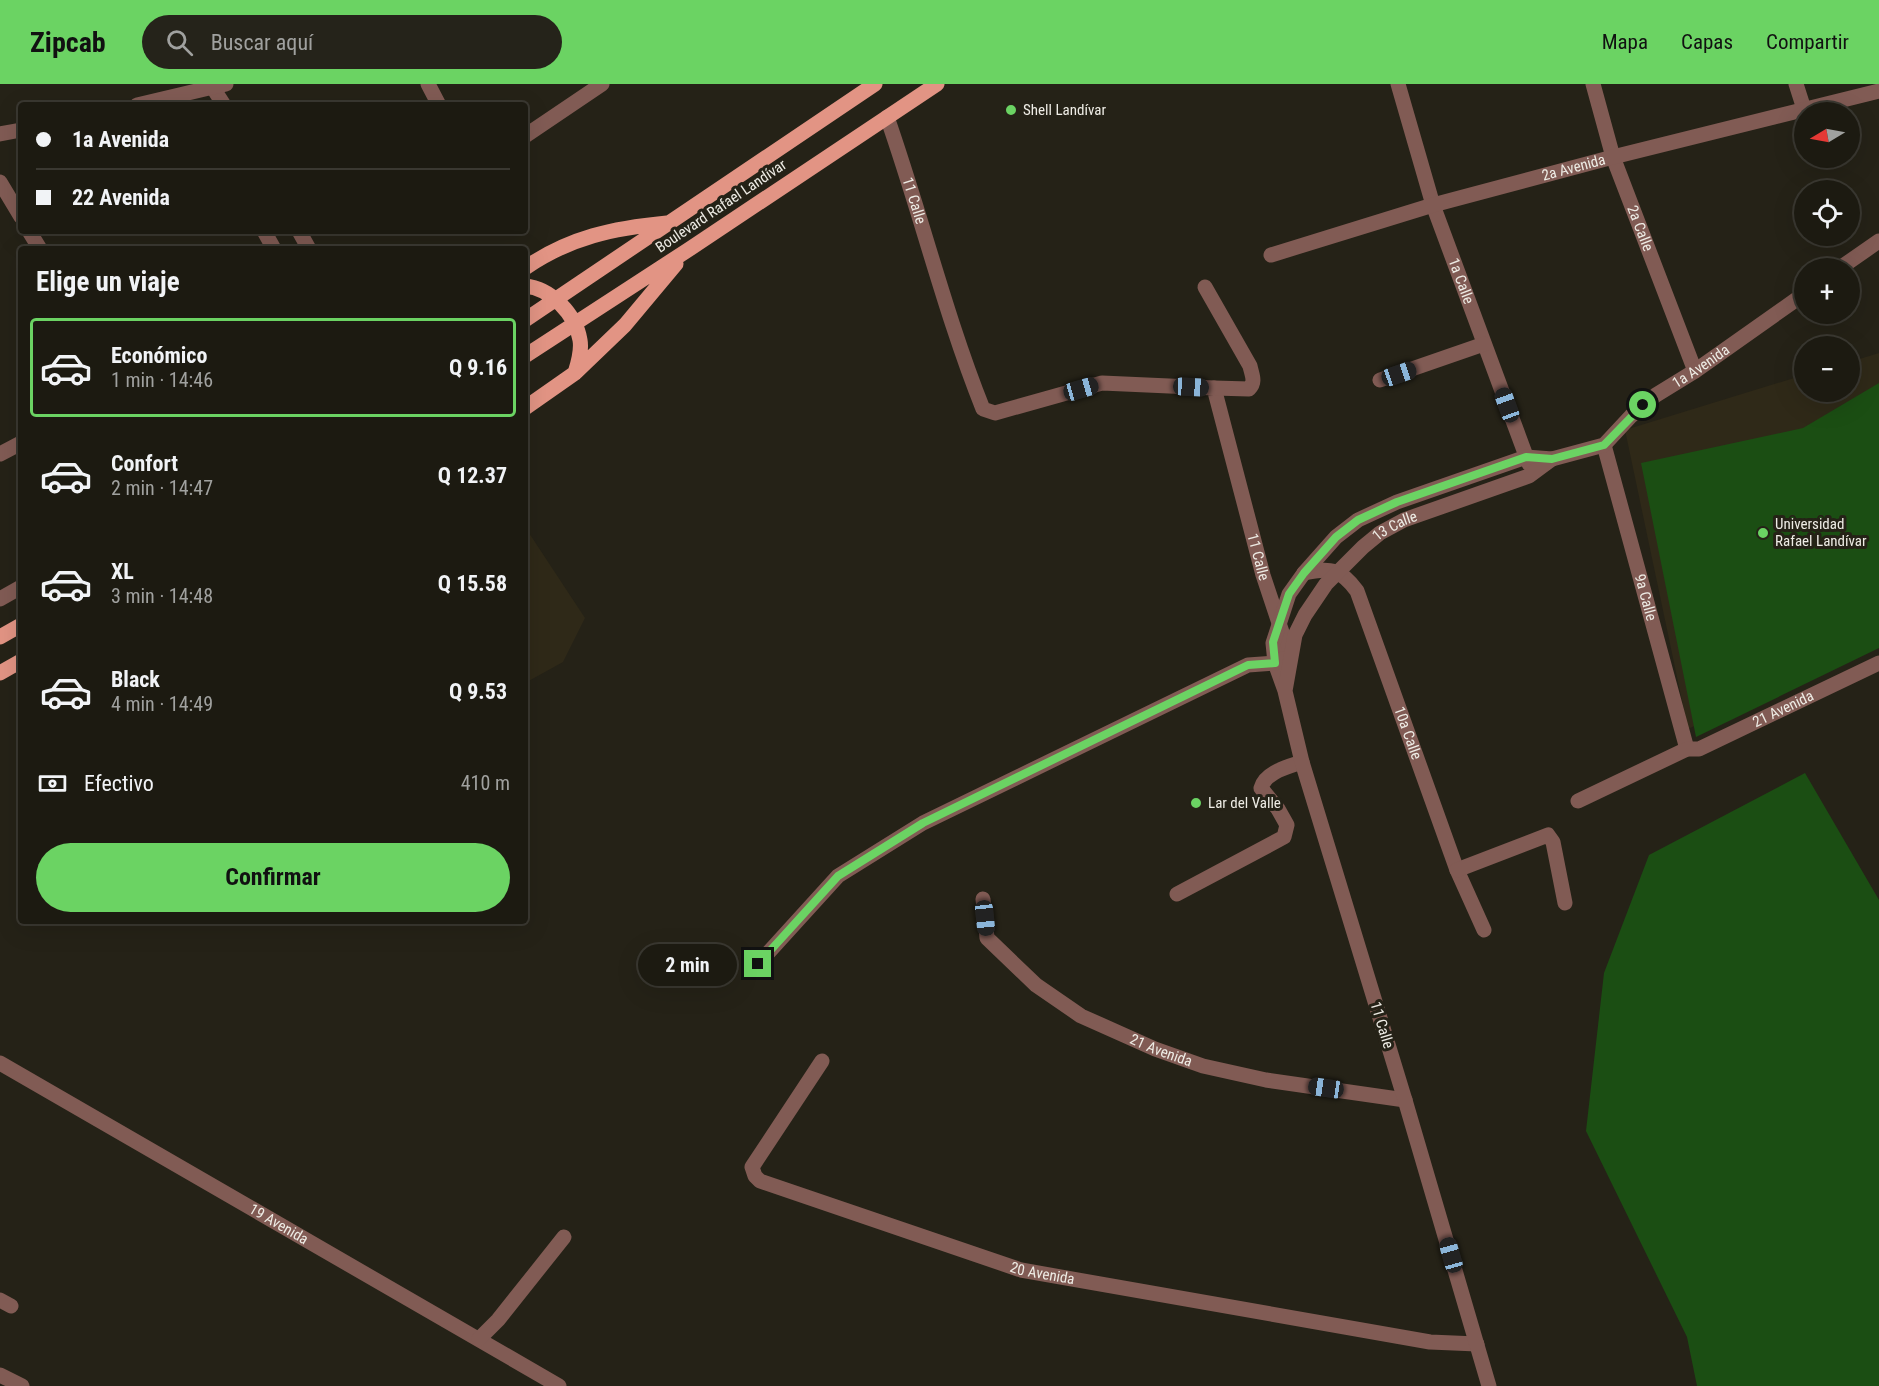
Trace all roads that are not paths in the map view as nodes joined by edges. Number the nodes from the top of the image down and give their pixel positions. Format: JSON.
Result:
{"nodes":[{"id":1,"x":428,"y":84,"type":"edge"},
{"id":2,"x":602,"y":84,"type":"edge"},
{"id":3,"x":875,"y":84,"type":"edge"},
{"id":4,"x":937,"y":84,"type":"edge"},
{"id":5,"x":1398,"y":84,"type":"edge"},
{"id":6,"x":1593,"y":84,"type":"edge"},
{"id":7,"x":1796,"y":84,"type":"edge"},
{"id":8,"x":219,"y":86,"type":"edge"},
{"id":9,"x":1879,"y":92,"type":"edge"},
{"id":10,"x":188,"y":99,"type":"edge"},
{"id":11,"x":162,"y":102,"type":"edge"},
{"id":12,"x":223,"y":102,"type":"edge"},
{"id":13,"x":437,"y":102,"type":"edge"},
{"id":14,"x":1802,"y":102,"type":"edge"},
{"id":15,"x":1835,"y":102,"type":"edge"},
{"id":16,"x":1794,"y":112,"type":"edge"},
{"id":17,"x":887,"y":117,"type":"junction"},
{"id":18,"x":18,"y":131,"type":"edge"},
{"id":19,"x":0,"y":134,"type":"edge"},
{"id":20,"x":528,"y":134,"type":"edge"},
{"id":21,"x":1612,"y":157,"type":"junction"},
{"id":22,"x":0,"y":182,"type":"edge"},
{"id":23,"x":1433,"y":205,"type":"junction"},
{"id":24,"x":18,"y":212,"type":"edge"},
{"id":25,"x":670,"y":222,"type":"junction"},
{"id":26,"x":1879,"y":241,"type":"edge"},
{"id":27,"x":688,"y":250,"type":"junction"},
{"id":28,"x":1271,"y":255,"type":"dead end"},
{"id":29,"x":1854,"y":258,"type":"edge"},
{"id":30,"x":528,"y":266,"type":"edge"},
{"id":31,"x":528,"y":286,"type":"edge"},
{"id":32,"x":1205,"y":287,"type":"dead end"},
{"id":33,"x":557,"y":299,"type":"junction"},
{"id":34,"x":1794,"y":301,"type":"edge"},
{"id":35,"x":528,"y":318,"type":"edge"},
{"id":36,"x":573,"y":324,"type":"junction"},
{"id":37,"x":1484,"y":344,"type":"junction"},
{"id":38,"x":528,"y":354,"type":"edge"},
{"id":39,"x":1695,"y":371,"type":"junction"},
{"id":40,"x":574,"y":373,"type":"junction"},
{"id":41,"x":1380,"y":380,"type":"dead end"},
{"id":42,"x":1214,"y":388,"type":"junction"},
{"id":43,"x":528,"y":406,"type":"edge"},
{"id":44,"x":18,"y":445,"type":"edge"},
{"id":45,"x":1604,"y":445,"type":"junction"},
{"id":46,"x":0,"y":454,"type":"edge"},
{"id":47,"x":1526,"y":457,"type":"junction"},
{"id":48,"x":1552,"y":459,"type":"junction"},
{"id":49,"x":1532,"y":474,"type":"junction"},
{"id":50,"x":1338,"y":572,"type":"junction"},
{"id":51,"x":1304,"y":573,"type":"junction"},
{"id":52,"x":18,"y":589,"type":"edge"},
{"id":53,"x":0,"y":599,"type":"edge"},
{"id":54,"x":1279,"y":625,"type":"junction"},
{"id":55,"x":18,"y":627,"type":"edge"},
{"id":56,"x":0,"y":637,"type":"edge"},
{"id":57,"x":1290,"y":656,"type":"junction"},
{"id":58,"x":18,"y":663,"type":"edge"},
{"id":59,"x":1275,"y":663,"type":"junction"},
{"id":60,"x":1879,"y":663,"type":"edge"},
{"id":61,"x":18,"y":667,"type":"edge"},
{"id":62,"x":1,"y":672,"type":"edge"},
{"id":63,"x":1285,"y":691,"type":"junction"},
{"id":64,"x":1687,"y":748,"type":"junction"},
{"id":65,"x":1302,"y":762,"type":"junction"},
{"id":66,"x":1578,"y":801,"type":"dead end"},
{"id":67,"x":1457,"y":870,"type":"junction"},
{"id":68,"x":1177,"y":894,"type":"dead end"},
{"id":69,"x":983,"y":898,"type":"dead end"},
{"id":70,"x":1565,"y":903,"type":"dead end"},
{"id":71,"x":1484,"y":930,"type":"dead end"},
{"id":72,"x":758,"y":964,"type":"dead end"},
{"id":73,"x":822,"y":1061,"type":"dead end"},
{"id":74,"x":0,"y":1063,"type":"edge"},
{"id":75,"x":1405,"y":1100,"type":"junction"},
{"id":76,"x":564,"y":1237,"type":"dead end"},
{"id":77,"x":479,"y":1339,"type":"junction"},
{"id":78,"x":1477,"y":1344,"type":"junction"},
{"id":79,"x":0,"y":1375,"type":"edge"},
{"id":80,"x":22,"y":1386,"type":"edge"},
{"id":81,"x":559,"y":1386,"type":"edge"},
{"id":82,"x":1488,"y":1386,"type":"edge"}],
"edges":[{"from":1,"to":13,"type":"street"},
{"from":2,"to":20,"type":"street"},
{"from":3,"to":25,"type":"main road","name":"Boulevard Rafael Landívar"},
{"from":4,"to":17,"type":"main road","name":"Boulevard Rafael Landívar"},
{"from":5,"to":23,"type":"street","name":"1a Calle"},
{"from":6,"to":21,"type":"street","name":"2a Calle"},
{"from":7,"to":14,"type":"street"},
{"from":8,"to":10,"type":"street"},
{"from":8,"to":12,"type":"street"},
{"from":9,"to":15,"type":"street","name":"2a Avenida"},
{"from":10,"to":11,"type":"street"},
{"from":16,"to":21,"type":"street","name":"2a Avenida"},
{"from":17,"to":27,"type":"main road","name":"Boulevard Rafael Landívar"},
{"from":17,"to":42,"type":"street","name":"11 Calle"},
{"from":18,"to":19,"type":"street"},
{"from":21,"to":23,"type":"street","name":"2a Avenida"},
{"from":21,"to":39,"type":"street","name":"2a Calle"},
{"from":22,"to":24,"type":"street"},
{"from":23,"to":28,"type":"street","name":"2a Avenida"},
{"from":23,"to":37,"type":"street","name":"1a Calle"},
{"from":25,"to":30,"type":"main road"},
{"from":25,"to":33,"type":"main road","name":"Boulevard Rafael Landívar"},
{"from":26,"to":29,"type":"street"},
{"from":27,"to":36,"type":"main road","name":"Boulevard Rafael Landívar"},
{"from":27,"to":40,"type":"main road"},
{"from":31,"to":33,"type":"main road"},
{"from":32,"to":42,"type":"street"},
{"from":33,"to":35,"type":"main road","name":"Boulevard Rafael Landívar"},
{"from":33,"to":36,"type":"main road"},
{"from":34,"to":39,"type":"street","name":"1a Avenida"},
{"from":36,"to":38,"type":"main road","name":"Boulevard Rafael Landívar"},
{"from":36,"to":40,"type":"main road"},
{"from":37,"to":41,"type":"street"},
{"from":37,"to":47,"type":"street","name":"1a Calle"},
{"from":39,"to":45,"type":"street","name":"1a Avenida"},
{"from":40,"to":43,"type":"main road"},
{"from":42,"to":54,"type":"street","name":"11 Calle"},
{"from":44,"to":46,"type":"street"},
{"from":45,"to":48,"type":"street","name":"13 Calle"},
{"from":45,"to":64,"type":"street","name":"9a Calle"},
{"from":47,"to":48,"type":"street","name":"13 Calle"},
{"from":47,"to":49,"type":"street","name":"1a Calle"},
{"from":47,"to":51,"type":"street","name":"13 Calle"},
{"from":48,"to":49,"type":"street","name":"13 Calle"},
{"from":49,"to":50,"type":"street","name":"13 Calle"},
{"from":50,"to":51,"type":"street"},
{"from":50,"to":57,"type":"street","name":"13 Calle"},
{"from":50,"to":67,"type":"street","name":"10a Calle"},
{"from":51,"to":54,"type":"street","name":"13 Calle"},
{"from":52,"to":53,"type":"street"},
{"from":54,"to":57,"type":"street","name":"11 Calle"},
{"from":54,"to":59,"type":"street","name":"13 Calle"},
{"from":55,"to":56,"type":"main road"},
{"from":57,"to":59,"type":"street"},
{"from":57,"to":63,"type":"street","name":"11 Calle"},
{"from":58,"to":62,"type":"main road"},
{"from":59,"to":63,"type":"street","name":"13 Calle"},
{"from":59,"to":72,"type":"street"},
{"from":60,"to":64,"type":"street","name":"21 Avenida"},
{"from":61,"to":62,"type":"main road"},
{"from":63,"to":65,"type":"street","name":"11 Calle"},
{"from":64,"to":66,"type":"street","name":"21 Avenida"},
{"from":65,"to":68,"type":"street"},
{"from":65,"to":75,"type":"street","name":"11 Calle"},
{"from":67,"to":70,"type":"street"},
{"from":67,"to":71,"type":"street","name":"10a Calle"},
{"from":69,"to":75,"type":"street","name":"21 Avenida"},
{"from":73,"to":78,"type":"street","name":"20 Avenida"},
{"from":74,"to":77,"type":"street","name":"19 Avenida"},
{"from":75,"to":78,"type":"street","name":"11 Calle"},
{"from":76,"to":77,"type":"street"},
{"from":77,"to":81,"type":"street","name":"19 Avenida"},
{"from":78,"to":82,"type":"street","name":"11 Calle"},
{"from":79,"to":80,"type":"street"}]}
